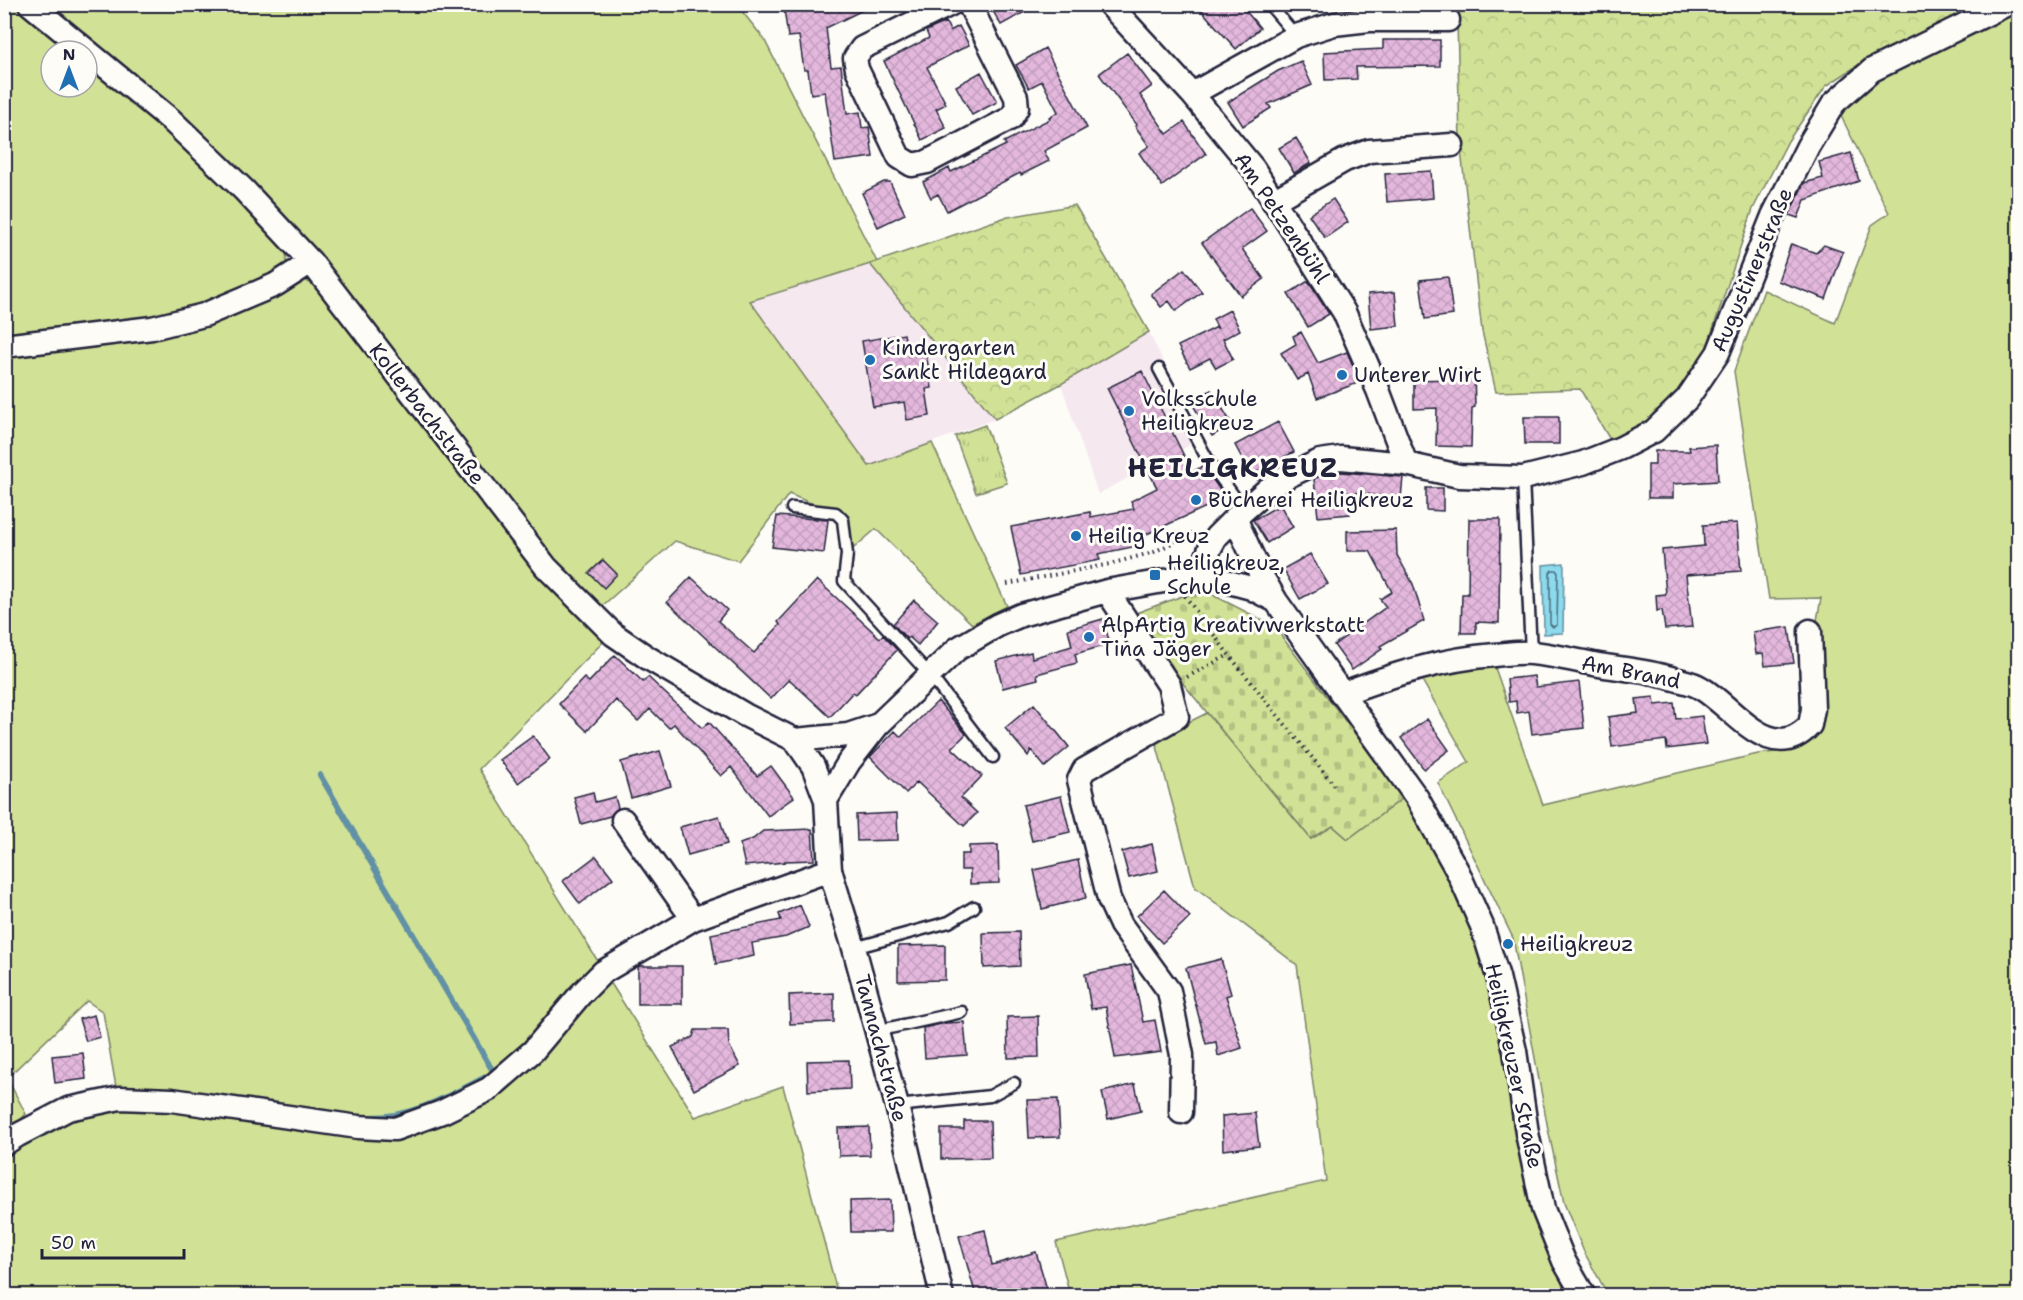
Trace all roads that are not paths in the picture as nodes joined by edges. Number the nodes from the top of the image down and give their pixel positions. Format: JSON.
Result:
{"nodes":[{"id":1,"x":30,"y":4,"type":"edge"},
{"id":2,"x":951,"y":4,"type":"edge"},
{"id":3,"x":969,"y":4,"type":"edge"},
{"id":4,"x":1109,"y":4,"type":"edge"},
{"id":5,"x":1269,"y":4,"type":"edge"},
{"id":6,"x":2007,"y":4,"type":"edge"},
{"id":7,"x":1369,"y":12,"type":"edge"},
{"id":8,"x":1448,"y":20,"type":"dead end"},
{"id":9,"x":1296,"y":36,"type":"junction"},
{"id":10,"x":72,"y":39,"type":"edge"},
{"id":11,"x":99,"y":61,"type":"edge"},
{"id":12,"x":1192,"y":94,"type":"junction"},
{"id":13,"x":1452,"y":145,"type":"dead end"},
{"id":14,"x":1273,"y":201,"type":"junction"},
{"id":15,"x":310,"y":262,"type":"junction"},
{"id":16,"x":4,"y":346,"type":"edge"},
{"id":17,"x":1159,"y":369,"type":"dead end"},
{"id":18,"x":1406,"y":464,"type":"junction"},
{"id":19,"x":1523,"y":478,"type":"junction"},
{"id":20,"x":792,"y":508,"type":"dead end"},
{"id":21,"x":1239,"y":514,"type":"junction"},
{"id":22,"x":1200,"y":576,"type":"junction"},
{"id":23,"x":1107,"y":591,"type":"junction"},
{"id":24,"x":1276,"y":601,"type":"junction"},
{"id":25,"x":1810,"y":631,"type":"dead end"},
{"id":26,"x":1531,"y":653,"type":"junction"},
{"id":27,"x":930,"y":675,"type":"junction"},
{"id":28,"x":1341,"y":694,"type":"junction"},
{"id":29,"x":878,"y":725,"type":"junction"},
{"id":30,"x":795,"y":740,"type":"junction"},
{"id":31,"x":993,"y":758,"type":"dead end"},
{"id":32,"x":826,"y":800,"type":"junction"},
{"id":33,"x":623,"y":820,"type":"dead end"},
{"id":34,"x":830,"y":870,"type":"junction"},
{"id":35,"x":974,"y":907,"type":"dead end"},
{"id":36,"x":693,"y":919,"type":"junction"},
{"id":37,"x":854,"y":948,"type":"junction"},
{"id":38,"x":962,"y":1012,"type":"dead end"},
{"id":39,"x":876,"y":1031,"type":"junction"},
{"id":40,"x":1014,"y":1083,"type":"dead end"},
{"id":41,"x":897,"y":1106,"type":"junction"},
{"id":42,"x":1181,"y":1112,"type":"dead end"},
{"id":43,"x":11,"y":1139,"type":"edge"},
{"id":44,"x":942,"y":1296,"type":"edge"},
{"id":45,"x":1584,"y":1296,"type":"edge"}],
"edges":[{"from":1,"to":10,"type":"street","name":"Kollerbachstraße"},
{"from":2,"to":3,"type":"street"},
{"from":4,"to":12,"type":"street","name":"Am Petzenbühl"},
{"from":5,"to":9,"type":"lane"},
{"from":6,"to":19,"type":"street","name":"Augustinerstraße"},
{"from":7,"to":8,"type":"street"},
{"from":7,"to":9,"type":"street"},
{"from":9,"to":12,"type":"street"},
{"from":11,"to":15,"type":"street","name":"Kollerbachstraße"},
{"from":12,"to":14,"type":"street","name":"Am Petzenbühl"},
{"from":13,"to":14,"type":"street"},
{"from":14,"to":18,"type":"street","name":"Am Petzenbühl"},
{"from":15,"to":16,"type":"street"},
{"from":15,"to":30,"type":"street","name":"Kollerbachstraße"},
{"from":17,"to":21,"type":"lane"},
{"from":18,"to":19,"type":"street","name":"Augustinerstraße"},
{"from":18,"to":21,"type":"street","name":"Augustinerstraße"},
{"from":19,"to":26,"type":"lane"},
{"from":20,"to":27,"type":"lane"},
{"from":21,"to":22,"type":"street"},
{"from":21,"to":24,"type":"street","name":"Heiligkreuzer Straße"},
{"from":22,"to":23,"type":"street","name":"Heiligkreuzer Straße"},
{"from":22,"to":24,"type":"street","name":"Heiligkreuzer Straße"},
{"from":23,"to":27,"type":"street","name":"Heiligkreuzer Straße"},
{"from":23,"to":42,"type":"street"},
{"from":24,"to":28,"type":"street","name":"Heiligkreuzer Straße"},
{"from":25,"to":26,"type":"street","name":"Am Brand"},
{"from":26,"to":28,"type":"street","name":"Am Brand"},
{"from":27,"to":29,"type":"street","name":"Heiligkreuzer Straße"},
{"from":27,"to":31,"type":"lane"},
{"from":28,"to":45,"type":"street","name":"Heiligkreuzer Straße"},
{"from":29,"to":30,"type":"street","name":"Heiligkreuzer Straße"},
{"from":29,"to":32,"type":"street"},
{"from":30,"to":32,"type":"street","name":"Tannachstraße"},
{"from":32,"to":34,"type":"street","name":"Tannachstraße"},
{"from":33,"to":36,"type":"street"},
{"from":34,"to":36,"type":"street"},
{"from":34,"to":37,"type":"street","name":"Tannachstraße"},
{"from":35,"to":37,"type":"lane"},
{"from":36,"to":43,"type":"street"},
{"from":37,"to":39,"type":"street","name":"Tannachstraße"},
{"from":38,"to":39,"type":"lane"},
{"from":39,"to":41,"type":"street","name":"Tannachstraße"},
{"from":40,"to":41,"type":"lane"},
{"from":41,"to":44,"type":"street","name":"Tannachstraße"}]}
